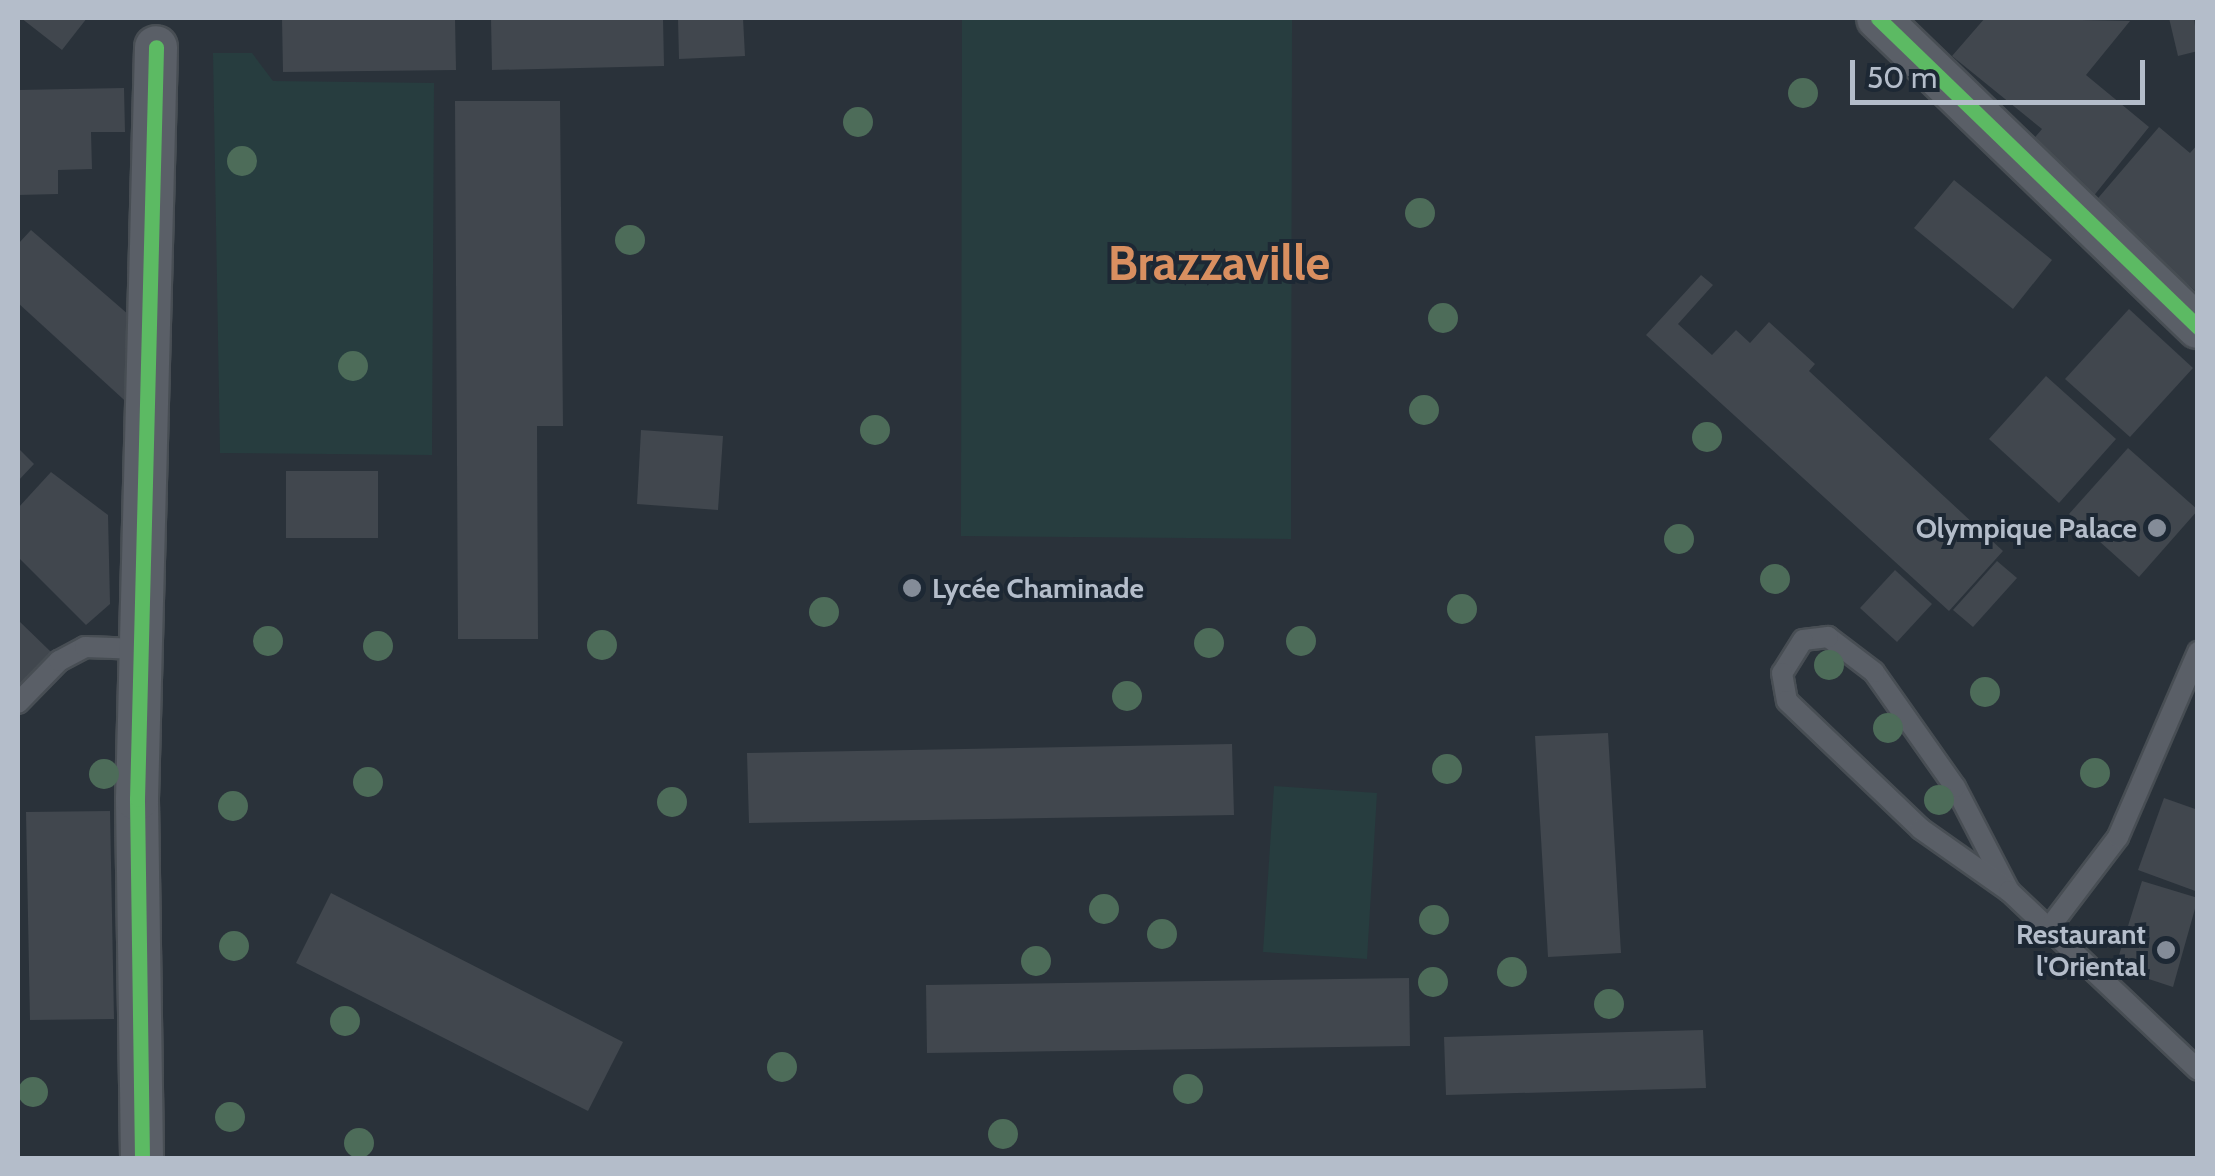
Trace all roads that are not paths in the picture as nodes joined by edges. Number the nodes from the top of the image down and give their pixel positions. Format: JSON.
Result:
{"nodes":[{"id":1,"x":1878,"y":18,"type":"edge"},
{"id":2,"x":156,"y":47,"type":"dead end"},
{"id":3,"x":2198,"y":327,"type":"edge"},
{"id":4,"x":140,"y":649,"type":"junction"},
{"id":5,"x":2198,"y":652,"type":"edge"},
{"id":6,"x":18,"y":704,"type":"edge"},
{"id":7,"x":2010,"y":891,"type":"junction"},
{"id":8,"x":2049,"y":928,"type":"junction"},
{"id":9,"x":2198,"y":1070,"type":"edge"},
{"id":10,"x":142,"y":1158,"type":"edge"}],
"edges":[{"from":1,"to":3,"type":"street"},
{"from":2,"to":4,"type":"street"},
{"from":4,"to":6,"type":"lane"},
{"from":4,"to":10,"type":"street"},
{"from":5,"to":8,"type":"lane"},
{"from":7,"to":7,"type":"lane"},
{"from":7,"to":8,"type":"lane"},
{"from":8,"to":9,"type":"lane"}]}
